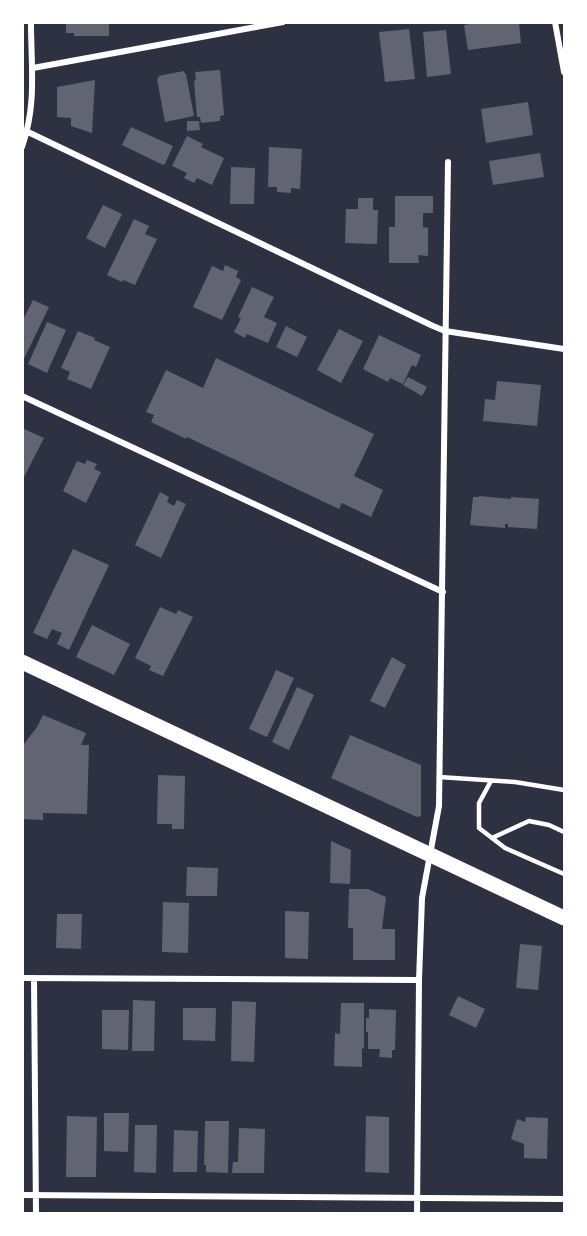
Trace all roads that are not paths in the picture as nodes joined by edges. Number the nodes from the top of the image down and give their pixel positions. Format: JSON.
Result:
{"nodes":[{"id":1,"x":31,"y":22,"type":"edge"},
{"id":2,"x":283,"y":22,"type":"edge"},
{"id":3,"x":555,"y":22,"type":"edge"},
{"id":4,"x":22,"y":36,"type":"edge"},
{"id":5,"x":31,"y":37,"type":"junction"},
{"id":6,"x":33,"y":68,"type":"junction"},
{"id":7,"x":564,"y":72,"type":"edge"},
{"id":8,"x":28,"y":132,"type":"junction"},
{"id":9,"x":22,"y":147,"type":"edge"},
{"id":10,"x":448,"y":162,"type":"dead end"},
{"id":11,"x":445,"y":331,"type":"junction"},
{"id":12,"x":564,"y":348,"type":"edge"},
{"id":13,"x":22,"y":396,"type":"edge"},
{"id":14,"x":443,"y":592,"type":"junction"},
{"id":15,"x":22,"y":662,"type":"edge"},
{"id":16,"x":439,"y":777,"type":"junction"},
{"id":17,"x":491,"y":781,"type":"junction"},
{"id":18,"x":564,"y":790,"type":"edge"},
{"id":19,"x":564,"y":832,"type":"edge"},
{"id":20,"x":492,"y":838,"type":"junction"},
{"id":21,"x":430,"y":854,"type":"junction"},
{"id":22,"x":564,"y":874,"type":"edge"},
{"id":23,"x":564,"y":918,"type":"edge"},
{"id":24,"x":22,"y":978,"type":"edge"},
{"id":25,"x":34,"y":978,"type":"junction"},
{"id":26,"x":419,"y":980,"type":"junction"},
{"id":27,"x":22,"y":1195,"type":"edge"},
{"id":28,"x":36,"y":1196,"type":"junction"},
{"id":29,"x":417,"y":1198,"type":"junction"},
{"id":30,"x":564,"y":1199,"type":"edge"},
{"id":31,"x":36,"y":1214,"type":"edge"},
{"id":32,"x":417,"y":1214,"type":"edge"}],
"edges":[{"from":1,"to":5,"type":"street"},
{"from":2,"to":6,"type":"street"},
{"from":3,"to":7,"type":"street"},
{"from":4,"to":5,"type":"street"},
{"from":5,"to":6,"type":"street"},
{"from":6,"to":8,"type":"street"},
{"from":8,"to":9,"type":"street"},
{"from":8,"to":11,"type":"street"},
{"from":10,"to":11,"type":"street"},
{"from":11,"to":12,"type":"street"},
{"from":11,"to":14,"type":"street"},
{"from":13,"to":14,"type":"street"},
{"from":14,"to":16,"type":"street"},
{"from":15,"to":21,"type":"main road"},
{"from":16,"to":17,"type":"lane"},
{"from":16,"to":21,"type":"street"},
{"from":17,"to":18,"type":"lane"},
{"from":17,"to":20,"type":"lane"},
{"from":19,"to":20,"type":"lane"},
{"from":20,"to":22,"type":"lane"},
{"from":21,"to":23,"type":"main road"},
{"from":21,"to":26,"type":"street"},
{"from":24,"to":25,"type":"street"},
{"from":25,"to":26,"type":"street"},
{"from":25,"to":28,"type":"street"},
{"from":26,"to":29,"type":"street"},
{"from":27,"to":28,"type":"street"},
{"from":28,"to":29,"type":"street"},
{"from":28,"to":31,"type":"street"},
{"from":29,"to":30,"type":"street"},
{"from":29,"to":32,"type":"street"}]}
